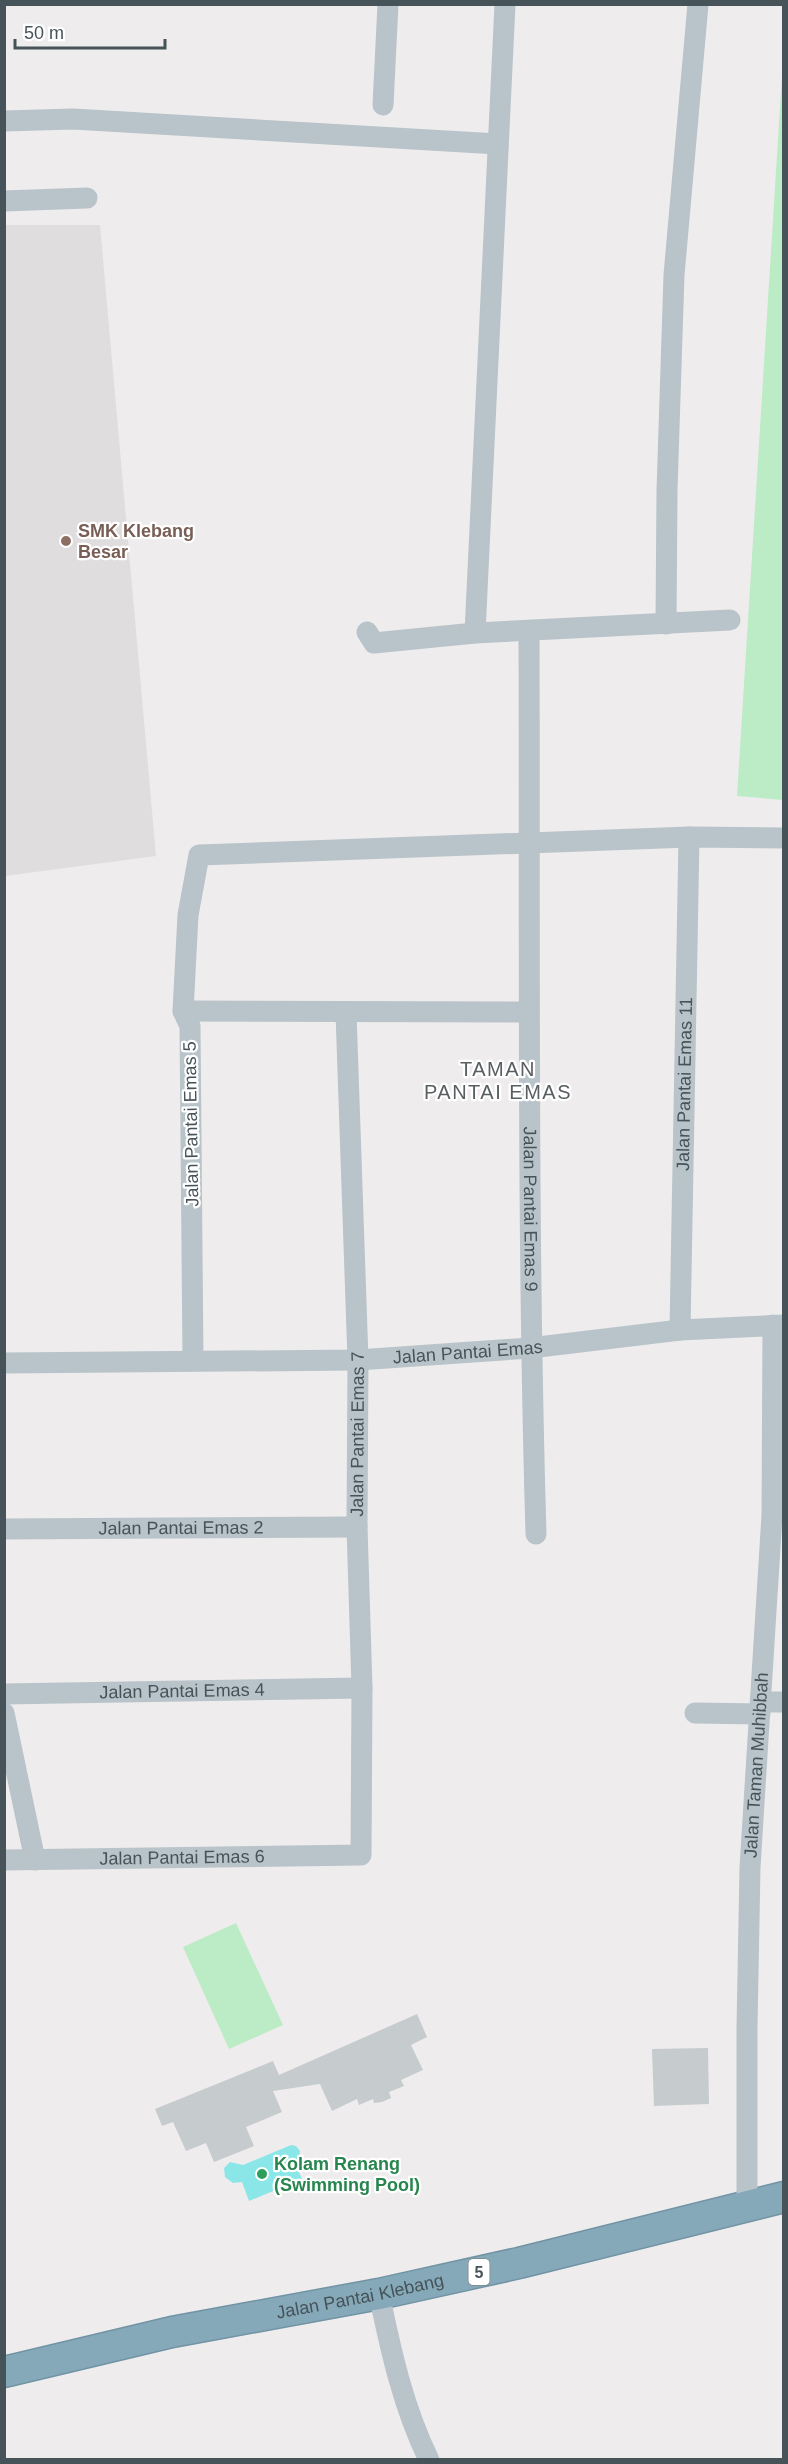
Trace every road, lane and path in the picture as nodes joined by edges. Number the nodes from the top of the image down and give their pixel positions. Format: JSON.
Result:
{"nodes":[{"id":1,"x":388,"y":4,"type":"edge"},
{"id":2,"x":505,"y":4,"type":"edge"},
{"id":3,"x":698,"y":4,"type":"edge"},
{"id":4,"x":383,"y":105,"type":"dead end"},
{"id":5,"x":4,"y":121,"type":"edge"},
{"id":6,"x":498,"y":144,"type":"junction"},
{"id":7,"x":87,"y":198,"type":"dead end"},
{"id":8,"x":4,"y":201,"type":"edge"},
{"id":9,"x":730,"y":620,"type":"dead end"},
{"id":10,"x":666,"y":624,"type":"junction"},
{"id":11,"x":529,"y":631,"type":"junction"},
{"id":12,"x":367,"y":632,"type":"dead end"},
{"id":13,"x":475,"y":633,"type":"junction"},
{"id":14,"x":689,"y":837,"type":"junction"},
{"id":15,"x":783,"y":838,"type":"edge"},
{"id":16,"x":528,"y":844,"type":"junction"},
{"id":17,"x":183,"y":1011,"type":"junction"},
{"id":18,"x":529,"y":1012,"type":"junction"},
{"id":19,"x":346,"y":1013,"type":"junction"},
{"id":20,"x":778,"y":1325,"type":"edge"},
{"id":21,"x":680,"y":1330,"type":"junction"},
{"id":22,"x":530,"y":1348,"type":"junction"},
{"id":23,"x":193,"y":1360,"type":"junction"},
{"id":24,"x":358,"y":1360,"type":"junction"},
{"id":25,"x":4,"y":1363,"type":"edge"},
{"id":26,"x":778,"y":1515,"type":"edge"},
{"id":27,"x":357,"y":1527,"type":"junction"},
{"id":28,"x":4,"y":1529,"type":"edge"},
{"id":29,"x":536,"y":1533,"type":"dead end"},
{"id":30,"x":362,"y":1688,"type":"junction"},
{"id":31,"x":4,"y":1694,"type":"edge"},
{"id":32,"x":783,"y":1702,"type":"edge"},
{"id":33,"x":760,"y":1708,"type":"junction"},
{"id":34,"x":4,"y":1713,"type":"edge"},
{"id":35,"x":695,"y":1713,"type":"dead end"},
{"id":36,"x":361,"y":1855,"type":"joint"},
{"id":37,"x":4,"y":1860,"type":"edge"},
{"id":38,"x":35,"y":1860,"type":"junction"},
{"id":39,"x":783,"y":2197,"type":"edge"},
{"id":40,"x":747,"y":2205,"type":"junction"},
{"id":41,"x":379,"y":2294,"type":"junction"},
{"id":42,"x":4,"y":2372,"type":"edge"},
{"id":43,"x":429,"y":2460,"type":"edge"}],
"edges":[{"from":1,"to":4,"type":"street"},
{"from":2,"to":6,"type":"street"},
{"from":3,"to":10,"type":"street"},
{"from":5,"to":6,"type":"street"},
{"from":6,"to":13,"type":"street"},
{"from":7,"to":8,"type":"street"},
{"from":9,"to":10,"type":"street"},
{"from":10,"to":11,"type":"street"},
{"from":11,"to":13,"type":"street"},
{"from":11,"to":16,"type":"street","name":"Jalan Pantai Emas 9"},
{"from":12,"to":13,"type":"street"},
{"from":14,"to":15,"type":"street"},
{"from":14,"to":16,"type":"street"},
{"from":14,"to":21,"type":"street","name":"Jalan Pantai Emas 11"},
{"from":16,"to":17,"type":"street","name":"Jalan Pantai Emas 5"},
{"from":16,"to":18,"type":"street","name":"Jalan Pantai Emas 9"},
{"from":17,"to":19,"type":"street"},
{"from":17,"to":23,"type":"street","name":"Jalan Pantai Emas 5"},
{"from":18,"to":19,"type":"street"},
{"from":18,"to":22,"type":"street","name":"Jalan Pantai Emas 9"},
{"from":19,"to":24,"type":"street","name":"Jalan Pantai Emas 7"},
{"from":20,"to":21,"type":"street","name":"Jalan Pantai Emas"},
{"from":20,"to":26,"type":"street","name":"Jalan Taman Muhibbah"},
{"from":21,"to":22,"type":"street","name":"Jalan Pantai Emas"},
{"from":22,"to":24,"type":"street","name":"Jalan Pantai Emas"},
{"from":22,"to":29,"type":"street","name":"Jalan Pantai Emas 9"},
{"from":23,"to":24,"type":"street","name":"Jalan Pantai Emas"},
{"from":23,"to":25,"type":"street","name":"Jalan Pantai Emas"},
{"from":24,"to":27,"type":"street","name":"Jalan Pantai Emas 7"},
{"from":26,"to":33,"type":"street","name":"Jalan Taman Muhibbah"},
{"from":27,"to":28,"type":"street","name":"Jalan Pantai Emas 2"},
{"from":27,"to":30,"type":"street","name":"Jalan Pantai Emas 7"},
{"from":30,"to":31,"type":"street","name":"Jalan Pantai Emas 4"},
{"from":30,"to":36,"type":"street","name":"Jalan Pantai Emas 7"},
{"from":32,"to":33,"type":"street"},
{"from":33,"to":35,"type":"street"},
{"from":33,"to":40,"type":"street","name":"Jalan Taman Muhibbah"},
{"from":34,"to":38,"type":"street"},
{"from":36,"to":38,"type":"street","name":"Jalan Pantai Emas 6"},
{"from":37,"to":38,"type":"street","name":"Jalan Pantai Emas 6"},
{"from":39,"to":40,"type":"highway","name":"Jalan Pantai Klebang","number":"5"},
{"from":40,"to":41,"type":"highway","name":"Jalan Pantai Klebang","number":"5"},
{"from":41,"to":42,"type":"highway","name":"Jalan Pantai Klebang","number":"5"},
{"from":41,"to":43,"type":"street"}]}
